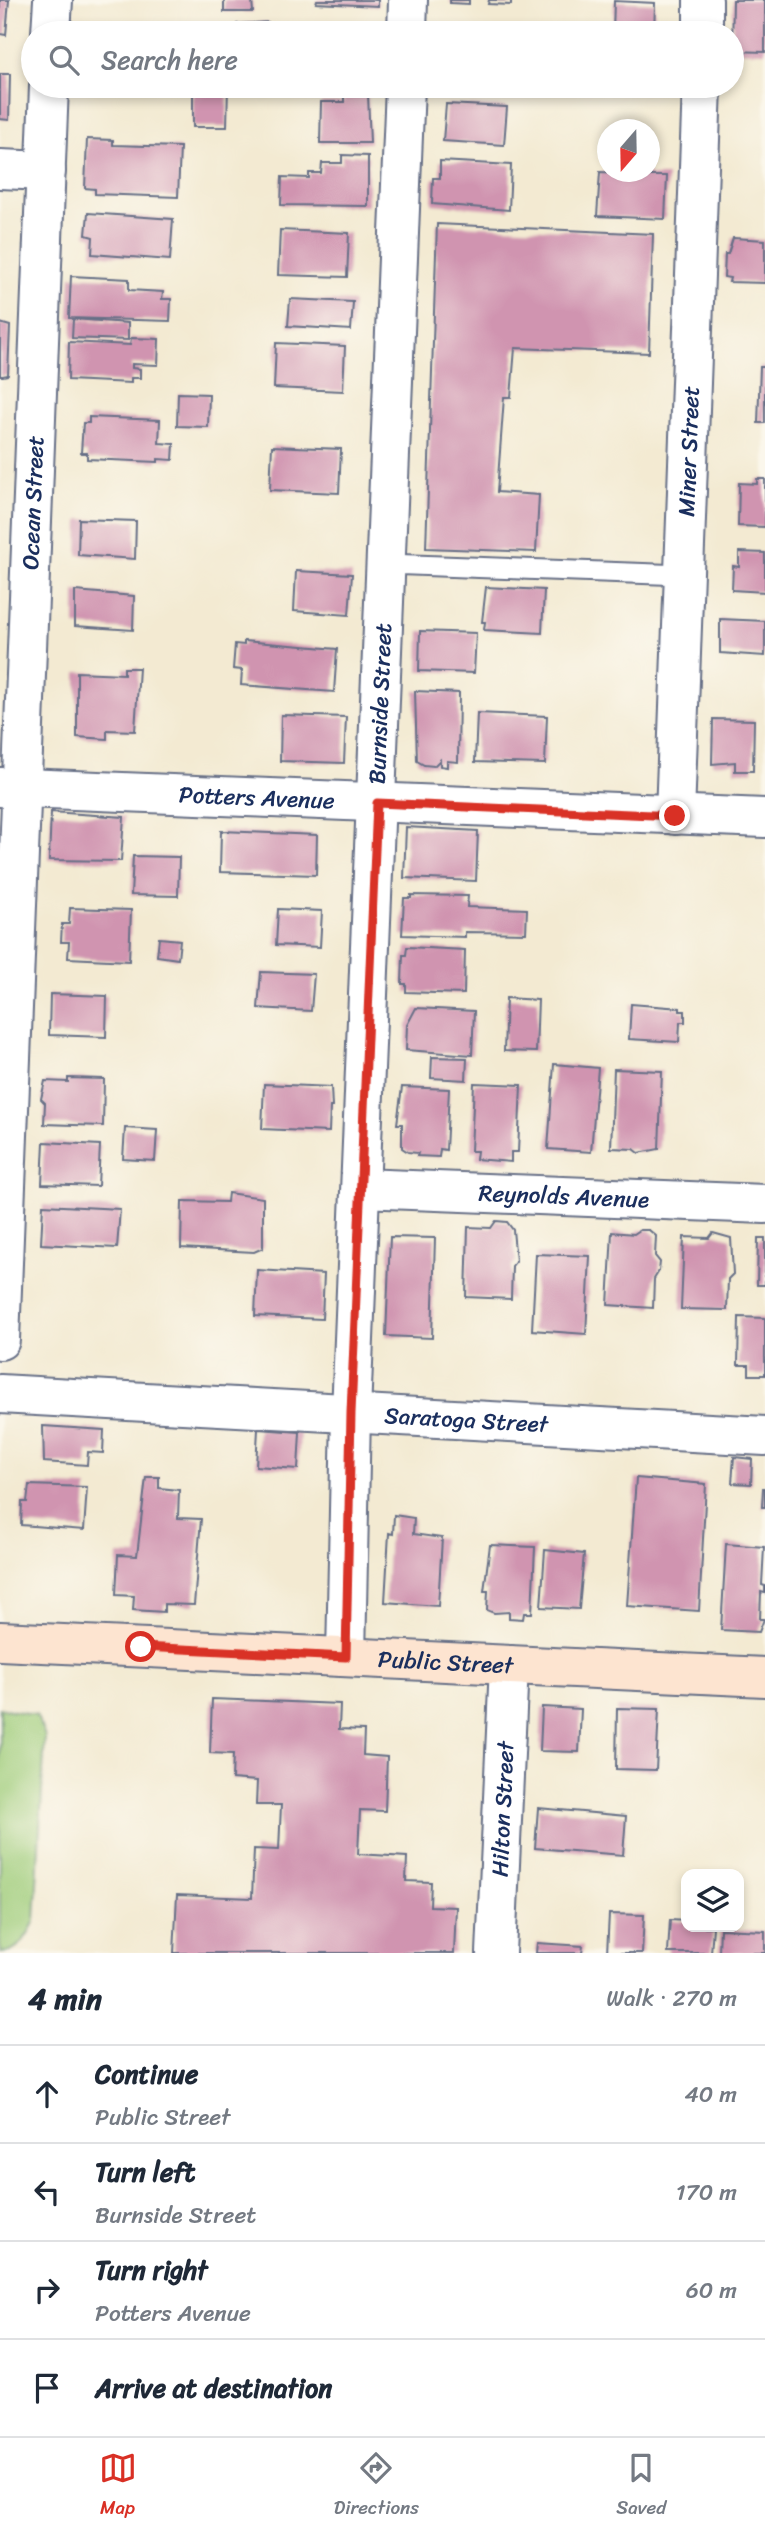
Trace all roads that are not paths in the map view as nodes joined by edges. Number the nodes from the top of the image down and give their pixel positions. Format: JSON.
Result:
{"nodes":[{"id":1,"x":53,"y":0,"type":"edge"},
{"id":2,"x":408,"y":0,"type":"edge"},
{"id":3,"x":703,"y":0,"type":"edge"},
{"id":4,"x":52,"y":21,"type":"edge"},
{"id":5,"x":407,"y":21,"type":"edge"},
{"id":6,"x":703,"y":21,"type":"edge"},
{"id":7,"x":49,"y":98,"type":"edge"},
{"id":8,"x":405,"y":98,"type":"edge"},
{"id":9,"x":702,"y":98,"type":"edge"},
{"id":10,"x":0,"y":169,"type":"edge"},
{"id":11,"x":46,"y":171,"type":"junction"},
{"id":12,"x":17,"y":478,"type":"edge"},
{"id":13,"x":386,"y":564,"type":"junction"},
{"id":14,"x":684,"y":575,"type":"junction"},
{"id":15,"x":10,"y":788,"type":"edge"},
{"id":16,"x":377,"y":803,"type":"junction"},
{"id":17,"x":675,"y":816,"type":"junction"},
{"id":18,"x":765,"y":818,"type":"edge"},
{"id":19,"x":3,"y":1161,"type":"edge"},
{"id":20,"x":361,"y":1188,"type":"junction"},
{"id":21,"x":765,"y":1204,"type":"edge"},
{"id":22,"x":0,"y":1340,"type":"edge"},
{"id":23,"x":0,"y":1394,"type":"edge"},
{"id":24,"x":351,"y":1413,"type":"junction"},
{"id":25,"x":765,"y":1436,"type":"edge"},
{"id":26,"x":0,"y":1641,"type":"edge"},
{"id":27,"x":346,"y":1657,"type":"junction"},
{"id":28,"x":509,"y":1665,"type":"junction"},
{"id":29,"x":765,"y":1677,"type":"edge"},
{"id":30,"x":496,"y":1953,"type":"edge"}],
"edges":[{"from":1,"to":4,"type":"street"},
{"from":2,"to":5,"type":"street"},
{"from":3,"to":6,"type":"street"},
{"from":7,"to":11,"type":"street","name":"Ocean Street"},
{"from":8,"to":13,"type":"street","name":"Burnside Street"},
{"from":9,"to":14,"type":"street","name":"Miner Street"},
{"from":10,"to":11,"type":"street"},
{"from":11,"to":12,"type":"street","name":"Ocean Street"},
{"from":12,"to":15,"type":"street","name":"Ocean Street"},
{"from":13,"to":14,"type":"lane"},
{"from":13,"to":16,"type":"street","name":"Burnside Street"},
{"from":14,"to":17,"type":"street","name":"Miner Street"},
{"from":15,"to":16,"type":"street","name":"Potters Avenue"},
{"from":15,"to":19,"type":"street","name":"Ocean Street"},
{"from":16,"to":17,"type":"street","name":"Potters Avenue"},
{"from":16,"to":20,"type":"street","name":"Burnside Street"},
{"from":17,"to":18,"type":"street","name":"Potters Avenue"},
{"from":19,"to":22,"type":"street","name":"Ocean Street"},
{"from":20,"to":21,"type":"street","name":"Reynolds Avenue"},
{"from":20,"to":24,"type":"street","name":"Burnside Street"},
{"from":23,"to":24,"type":"street","name":"Saratoga Street"},
{"from":24,"to":25,"type":"street","name":"Saratoga Street"},
{"from":24,"to":27,"type":"street","name":"Burnside Street"},
{"from":26,"to":27,"type":"main road","name":"Public Street"},
{"from":27,"to":28,"type":"main road","name":"Public Street"},
{"from":28,"to":29,"type":"main road","name":"Public Street"},
{"from":28,"to":30,"type":"street","name":"Hilton Street"}]}
